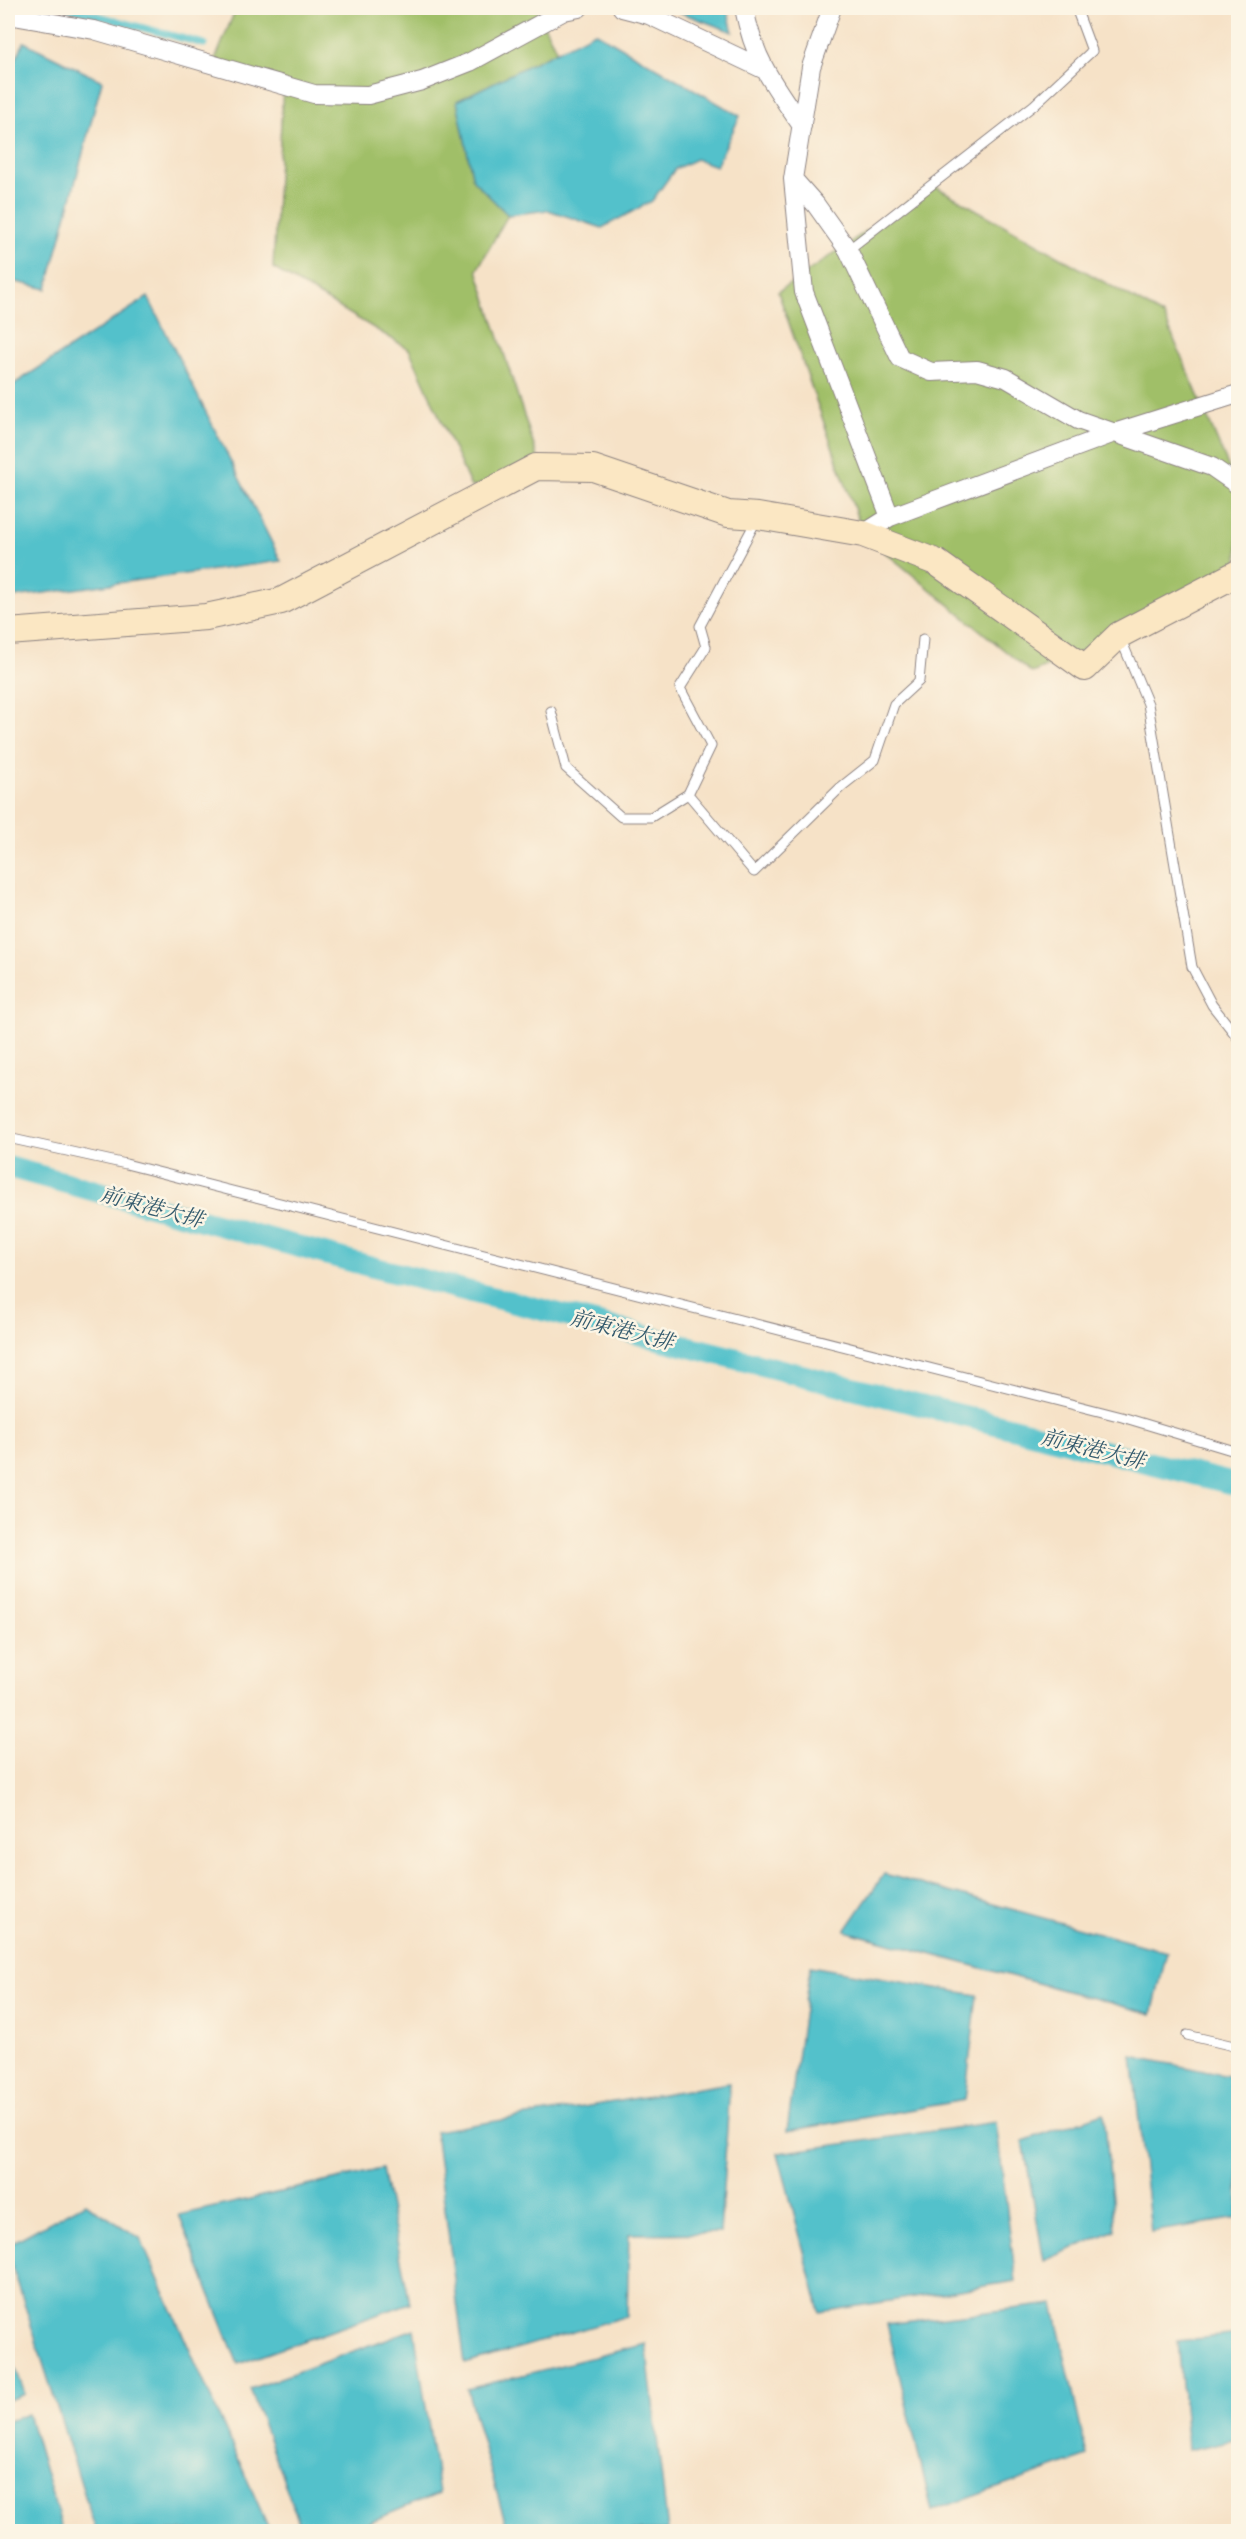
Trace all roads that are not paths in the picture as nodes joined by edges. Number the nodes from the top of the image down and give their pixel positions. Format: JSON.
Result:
{"nodes":[{"id":1,"x":579,"y":8,"type":"edge"},
{"id":2,"x":622,"y":8,"type":"edge"},
{"id":3,"x":744,"y":8,"type":"edge"},
{"id":4,"x":832,"y":8,"type":"edge"},
{"id":5,"x":1076,"y":8,"type":"edge"},
{"id":6,"x":8,"y":15,"type":"edge"},
{"id":7,"x":763,"y":69,"type":"junction"},
{"id":8,"x":802,"y":126,"type":"junction"},
{"id":9,"x":793,"y":179,"type":"junction"},
{"id":10,"x":848,"y":250,"type":"junction"},
{"id":11,"x":1239,"y":394,"type":"edge"},
{"id":12,"x":1117,"y":432,"type":"junction"},
{"id":13,"x":1239,"y":485,"type":"edge"},
{"id":14,"x":758,"y":516,"type":"junction"},
{"id":15,"x":890,"y":517,"type":"junction"},
{"id":16,"x":863,"y":534,"type":"junction"},
{"id":17,"x":1239,"y":573,"type":"edge"},
{"id":18,"x":8,"y":632,"type":"edge"},
{"id":19,"x":1119,"y":635,"type":"junction"},
{"id":20,"x":923,"y":639,"type":"dead end"},
{"id":21,"x":550,"y":711,"type":"dead end"},
{"id":22,"x":688,"y":794,"type":"junction"},
{"id":23,"x":1239,"y":1038,"type":"edge"},
{"id":24,"x":8,"y":1138,"type":"edge"},
{"id":25,"x":1239,"y":1452,"type":"edge"},
{"id":26,"x":1187,"y":2035,"type":"dead end"},
{"id":27,"x":1239,"y":2047,"type":"edge"}],
"edges":[{"from":1,"to":6,"type":"street"},
{"from":2,"to":7,"type":"street"},
{"from":3,"to":7,"type":"street"},
{"from":4,"to":8,"type":"street"},
{"from":5,"to":10,"type":"lane"},
{"from":7,"to":8,"type":"street"},
{"from":8,"to":9,"type":"street"},
{"from":9,"to":10,"type":"street"},
{"from":9,"to":15,"type":"street"},
{"from":10,"to":12,"type":"street"},
{"from":11,"to":12,"type":"street"},
{"from":12,"to":13,"type":"street"},
{"from":12,"to":15,"type":"street"},
{"from":14,"to":16,"type":"main road"},
{"from":14,"to":18,"type":"main road"},
{"from":14,"to":22,"type":"lane"},
{"from":15,"to":16,"type":"street"},
{"from":16,"to":19,"type":"main road"},
{"from":17,"to":19,"type":"main road"},
{"from":19,"to":23,"type":"lane"},
{"from":20,"to":22,"type":"lane"},
{"from":21,"to":22,"type":"lane"},
{"from":24,"to":25,"type":"lane"},
{"from":26,"to":27,"type":"lane"}]}
